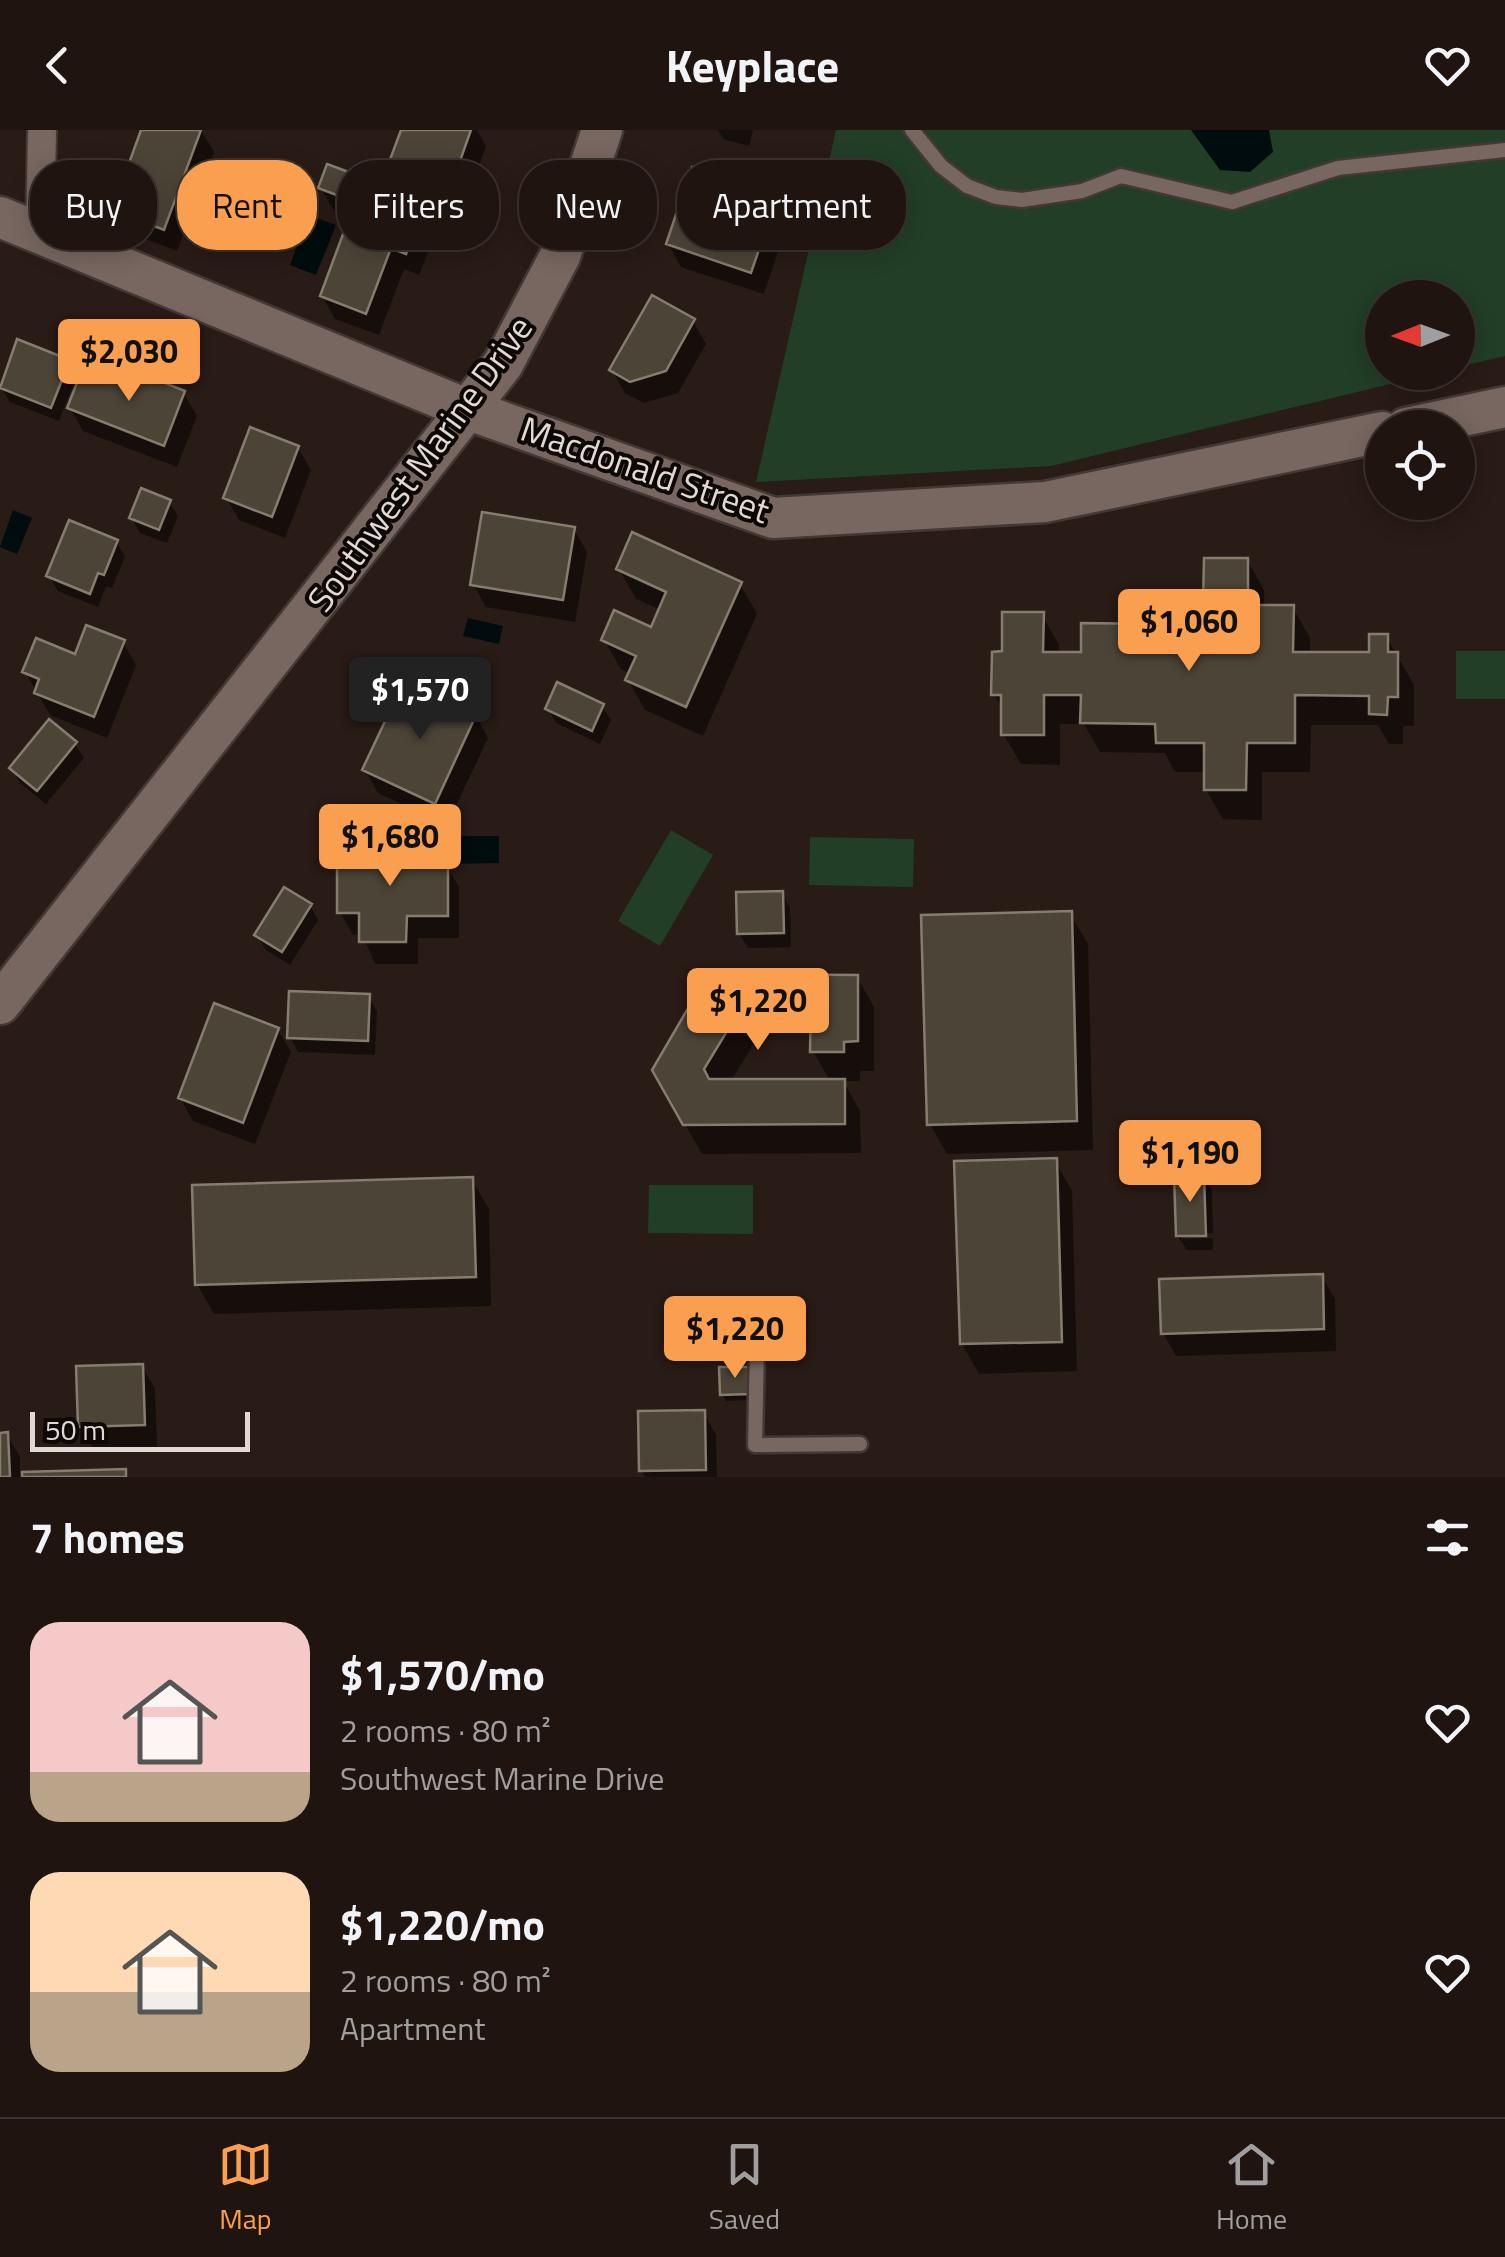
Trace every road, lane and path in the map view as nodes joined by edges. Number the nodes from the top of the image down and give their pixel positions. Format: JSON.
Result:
{"nodes":[{"id":1,"x":42,"y":130,"type":"edge"},
{"id":2,"x":602,"y":130,"type":"edge"},
{"id":3,"x":912,"y":130,"type":"edge"},
{"id":4,"x":1505,"y":150,"type":"edge"},
{"id":5,"x":41,"y":160,"type":"edge"},
{"id":6,"x":0,"y":217,"type":"edge"},
{"id":7,"x":30,"y":230,"type":"edge"},
{"id":8,"x":79,"y":250,"type":"edge"},
{"id":9,"x":1505,"y":407,"type":"edge"},
{"id":10,"x":469,"y":410,"type":"junction"},
{"id":11,"x":1475,"y":413,"type":"edge"},
{"id":12,"x":1365,"y":436,"type":"edge"},
{"id":13,"x":0,"y":1004,"type":"edge"},
{"id":14,"x":756,"y":1345,"type":"dead end"},
{"id":15,"x":860,"y":1444,"type":"dead end"}],
"edges":[{"from":1,"to":5,"type":"street"},
{"from":2,"to":10,"type":"street","name":"Southwest Marine Drive"},
{"from":3,"to":4,"type":"lane"},
{"from":6,"to":7,"type":"street","name":"Macdonald Street"},
{"from":8,"to":10,"type":"street","name":"Macdonald Street"},
{"from":9,"to":11,"type":"street"},
{"from":10,"to":12,"type":"street","name":"Macdonald Street"},
{"from":10,"to":13,"type":"street","name":"Southwest Marine Drive"},
{"from":14,"to":15,"type":"lane"}]}
